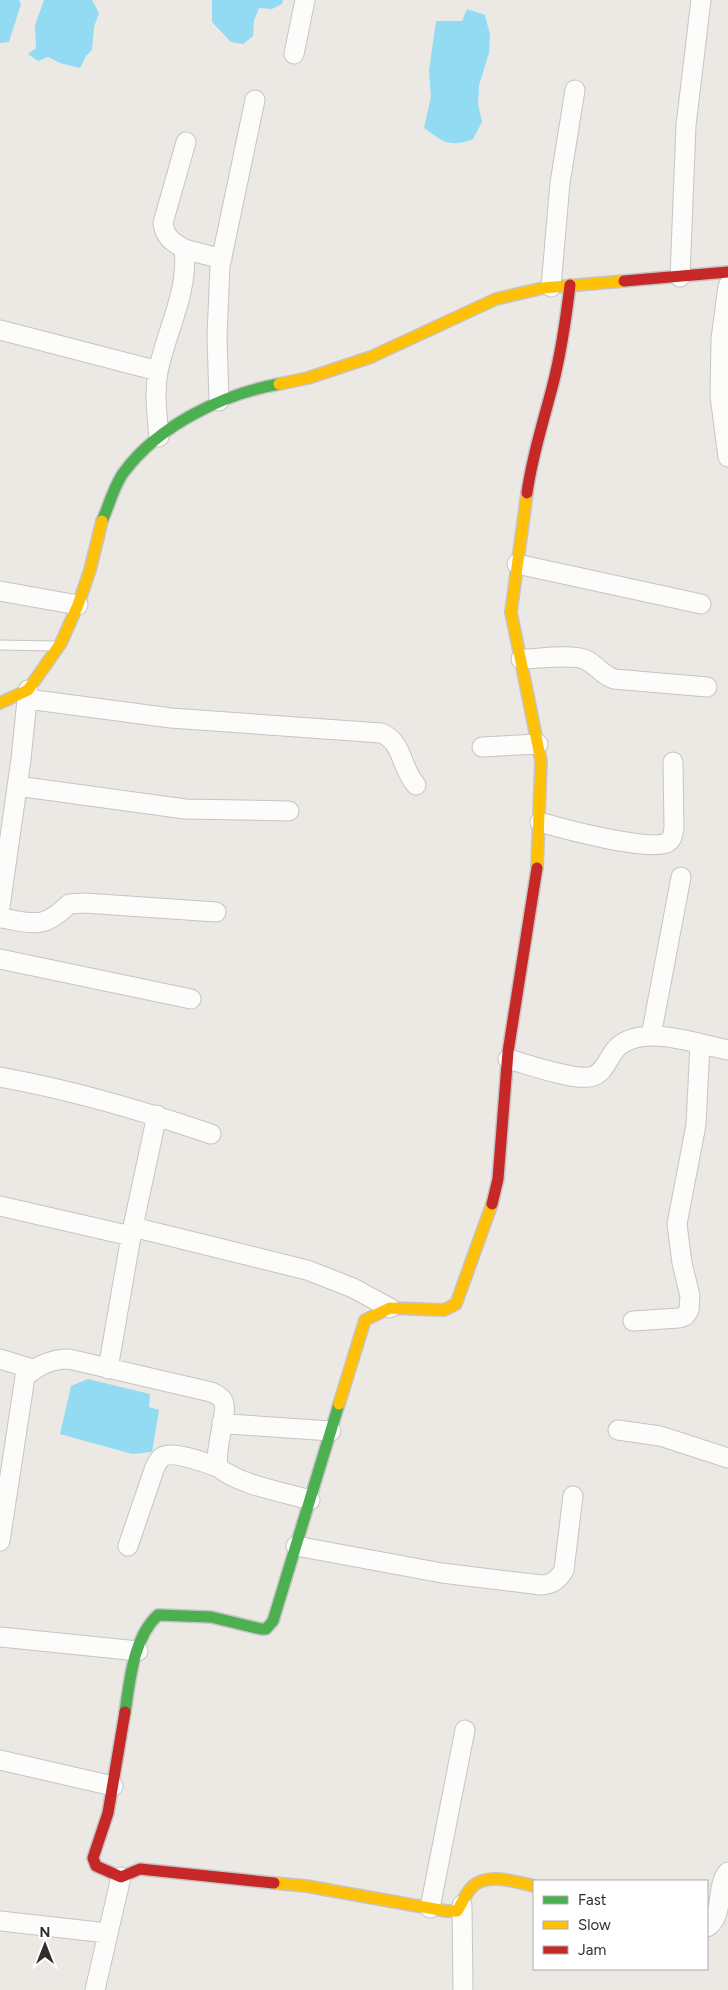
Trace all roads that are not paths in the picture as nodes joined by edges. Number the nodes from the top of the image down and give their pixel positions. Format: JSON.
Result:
{"nodes":[{"id":1,"x":305,"y":0,"type":"edge"},
{"id":2,"x":701,"y":0,"type":"edge"},
{"id":3,"x":294,"y":54,"type":"dead end"},
{"id":4,"x":575,"y":90,"type":"dead end"},
{"id":5,"x":255,"y":100,"type":"dead end"},
{"id":6,"x":186,"y":142,"type":"dead end"},
{"id":7,"x":184,"y":249,"type":"junction"},
{"id":8,"x":222,"y":259,"type":"junction"},
{"id":9,"x":728,"y":272,"type":"edge"},
{"id":10,"x":680,"y":277,"type":"junction"},
{"id":11,"x":560,"y":286,"type":"junction"},
{"id":12,"x":728,"y":286,"type":"edge"},
{"id":13,"x":0,"y":330,"type":"edge"},
{"id":14,"x":158,"y":371,"type":"junction"},
{"id":15,"x":220,"y":400,"type":"junction"},
{"id":16,"x":159,"y":437,"type":"junction"},
{"id":17,"x":728,"y":457,"type":"edge"},
{"id":18,"x":517,"y":564,"type":"junction"},
{"id":19,"x":0,"y":591,"type":"edge"},
{"id":20,"x":701,"y":604,"type":"dead end"},
{"id":21,"x":78,"y":605,"type":"junction"},
{"id":22,"x":0,"y":645,"type":"edge"},
{"id":23,"x":59,"y":646,"type":"junction"},
{"id":24,"x":522,"y":659,"type":"junction"},
{"id":25,"x":707,"y":687,"type":"dead end"},
{"id":26,"x":28,"y":695,"type":"junction"},
{"id":27,"x":0,"y":703,"type":"edge"},
{"id":28,"x":538,"y":744,"type":"junction"},
{"id":29,"x":482,"y":747,"type":"dead end"},
{"id":30,"x":673,"y":762,"type":"dead end"},
{"id":31,"x":416,"y":785,"type":"dead end"},
{"id":32,"x":17,"y":786,"type":"junction"},
{"id":33,"x":289,"y":811,"type":"dead end"},
{"id":34,"x":540,"y":822,"type":"junction"},
{"id":35,"x":680,"y":877,"type":"dead end"},
{"id":36,"x":0,"y":907,"type":"edge"},
{"id":37,"x":216,"y":912,"type":"dead end"},
{"id":38,"x":0,"y":918,"type":"edge"},
{"id":39,"x":0,"y":959,"type":"edge"},
{"id":40,"x":191,"y":999,"type":"dead end"},
{"id":41,"x":651,"y":1036,"type":"junction"},
{"id":42,"x":700,"y":1044,"type":"junction"},
{"id":43,"x":728,"y":1050,"type":"edge"},
{"id":44,"x":508,"y":1059,"type":"junction"},
{"id":45,"x":0,"y":1077,"type":"edge"},
{"id":46,"x":157,"y":1115,"type":"junction"},
{"id":47,"x":211,"y":1134,"type":"dead end"},
{"id":48,"x":0,"y":1206,"type":"edge"},
{"id":49,"x":132,"y":1232,"type":"junction"},
{"id":50,"x":390,"y":1308,"type":"junction"},
{"id":51,"x":632,"y":1321,"type":"dead end"},
{"id":52,"x":0,"y":1359,"type":"edge"},
{"id":53,"x":33,"y":1369,"type":"junction"},
{"id":54,"x":108,"y":1369,"type":"junction"},
{"id":55,"x":222,"y":1422,"type":"junction"},
{"id":56,"x":618,"y":1430,"type":"dead end"},
{"id":57,"x":331,"y":1431,"type":"junction"},
{"id":58,"x":728,"y":1458,"type":"edge"},
{"id":59,"x":6,"y":1465,"type":"edge"},
{"id":60,"x":218,"y":1467,"type":"junction"},
{"id":61,"x":573,"y":1496,"type":"dead end"},
{"id":62,"x":310,"y":1500,"type":"junction"},
{"id":63,"x":0,"y":1541,"type":"edge"},
{"id":64,"x":128,"y":1546,"type":"dead end"},
{"id":65,"x":296,"y":1546,"type":"junction"},
{"id":66,"x":0,"y":1637,"type":"edge"},
{"id":67,"x":138,"y":1651,"type":"junction"},
{"id":68,"x":465,"y":1730,"type":"dead end"},
{"id":69,"x":0,"y":1760,"type":"edge"},
{"id":70,"x":113,"y":1786,"type":"junction"},
{"id":71,"x":728,"y":1872,"type":"edge"},
{"id":72,"x":121,"y":1877,"type":"junction"},
{"id":73,"x":533,"y":1886,"type":"edge"},
{"id":74,"x":462,"y":1905,"type":"junction"},
{"id":75,"x":430,"y":1908,"type":"junction"},
{"id":76,"x":0,"y":1921,"type":"edge"},
{"id":77,"x":708,"y":1926,"type":"edge"},
{"id":78,"x":107,"y":1933,"type":"junction"},
{"id":79,"x":95,"y":1990,"type":"edge"},
{"id":80,"x":463,"y":1990,"type":"edge"}],
"edges":[{"from":1,"to":3,"type":"street"},
{"from":2,"to":10,"type":"street"},
{"from":4,"to":11,"type":"street"},
{"from":5,"to":8,"type":"street"},
{"from":6,"to":7,"type":"street"},
{"from":7,"to":8,"type":"street"},
{"from":7,"to":14,"type":"street"},
{"from":8,"to":15,"type":"street"},
{"from":9,"to":10,"type":"street"},
{"from":10,"to":11,"type":"street"},
{"from":11,"to":15,"type":"street"},
{"from":11,"to":18,"type":"street"},
{"from":12,"to":17,"type":"street"},
{"from":13,"to":14,"type":"street"},
{"from":14,"to":16,"type":"street"},
{"from":15,"to":16,"type":"street"},
{"from":16,"to":21,"type":"street"},
{"from":18,"to":20,"type":"street"},
{"from":18,"to":24,"type":"street"},
{"from":19,"to":21,"type":"street"},
{"from":21,"to":23,"type":"street"},
{"from":22,"to":23,"type":"lane"},
{"from":23,"to":26,"type":"street"},
{"from":24,"to":25,"type":"street"},
{"from":24,"to":28,"type":"street"},
{"from":26,"to":27,"type":"street"},
{"from":26,"to":31,"type":"street"},
{"from":26,"to":32,"type":"street"},
{"from":28,"to":29,"type":"street"},
{"from":28,"to":34,"type":"street"},
{"from":30,"to":34,"type":"street"},
{"from":32,"to":33,"type":"street"},
{"from":32,"to":36,"type":"street"},
{"from":34,"to":44,"type":"street"},
{"from":35,"to":41,"type":"street"},
{"from":37,"to":38,"type":"street"},
{"from":39,"to":40,"type":"street"},
{"from":41,"to":42,"type":"street"},
{"from":41,"to":44,"type":"street"},
{"from":42,"to":43,"type":"street"},
{"from":42,"to":51,"type":"street"},
{"from":44,"to":50,"type":"street"},
{"from":45,"to":46,"type":"street"},
{"from":46,"to":47,"type":"street"},
{"from":46,"to":49,"type":"street"},
{"from":48,"to":49,"type":"street"},
{"from":49,"to":50,"type":"street"},
{"from":49,"to":54,"type":"street"},
{"from":50,"to":57,"type":"street"},
{"from":52,"to":53,"type":"street"},
{"from":53,"to":54,"type":"street"},
{"from":53,"to":59,"type":"street"},
{"from":54,"to":55,"type":"street"},
{"from":55,"to":57,"type":"street"},
{"from":55,"to":60,"type":"street"},
{"from":56,"to":58,"type":"street"},
{"from":57,"to":62,"type":"street"},
{"from":59,"to":63,"type":"street"},
{"from":60,"to":62,"type":"street"},
{"from":60,"to":64,"type":"street"},
{"from":61,"to":65,"type":"street"},
{"from":62,"to":65,"type":"street"},
{"from":65,"to":67,"type":"street"},
{"from":66,"to":67,"type":"street"},
{"from":67,"to":70,"type":"street"},
{"from":68,"to":75,"type":"street"},
{"from":69,"to":70,"type":"street"},
{"from":70,"to":72,"type":"street"},
{"from":71,"to":77,"type":"street"},
{"from":72,"to":75,"type":"street"},
{"from":72,"to":78,"type":"street"},
{"from":73,"to":74,"type":"street"},
{"from":74,"to":75,"type":"street"},
{"from":74,"to":80,"type":"street"},
{"from":76,"to":78,"type":"street"},
{"from":78,"to":79,"type":"street"}]}
